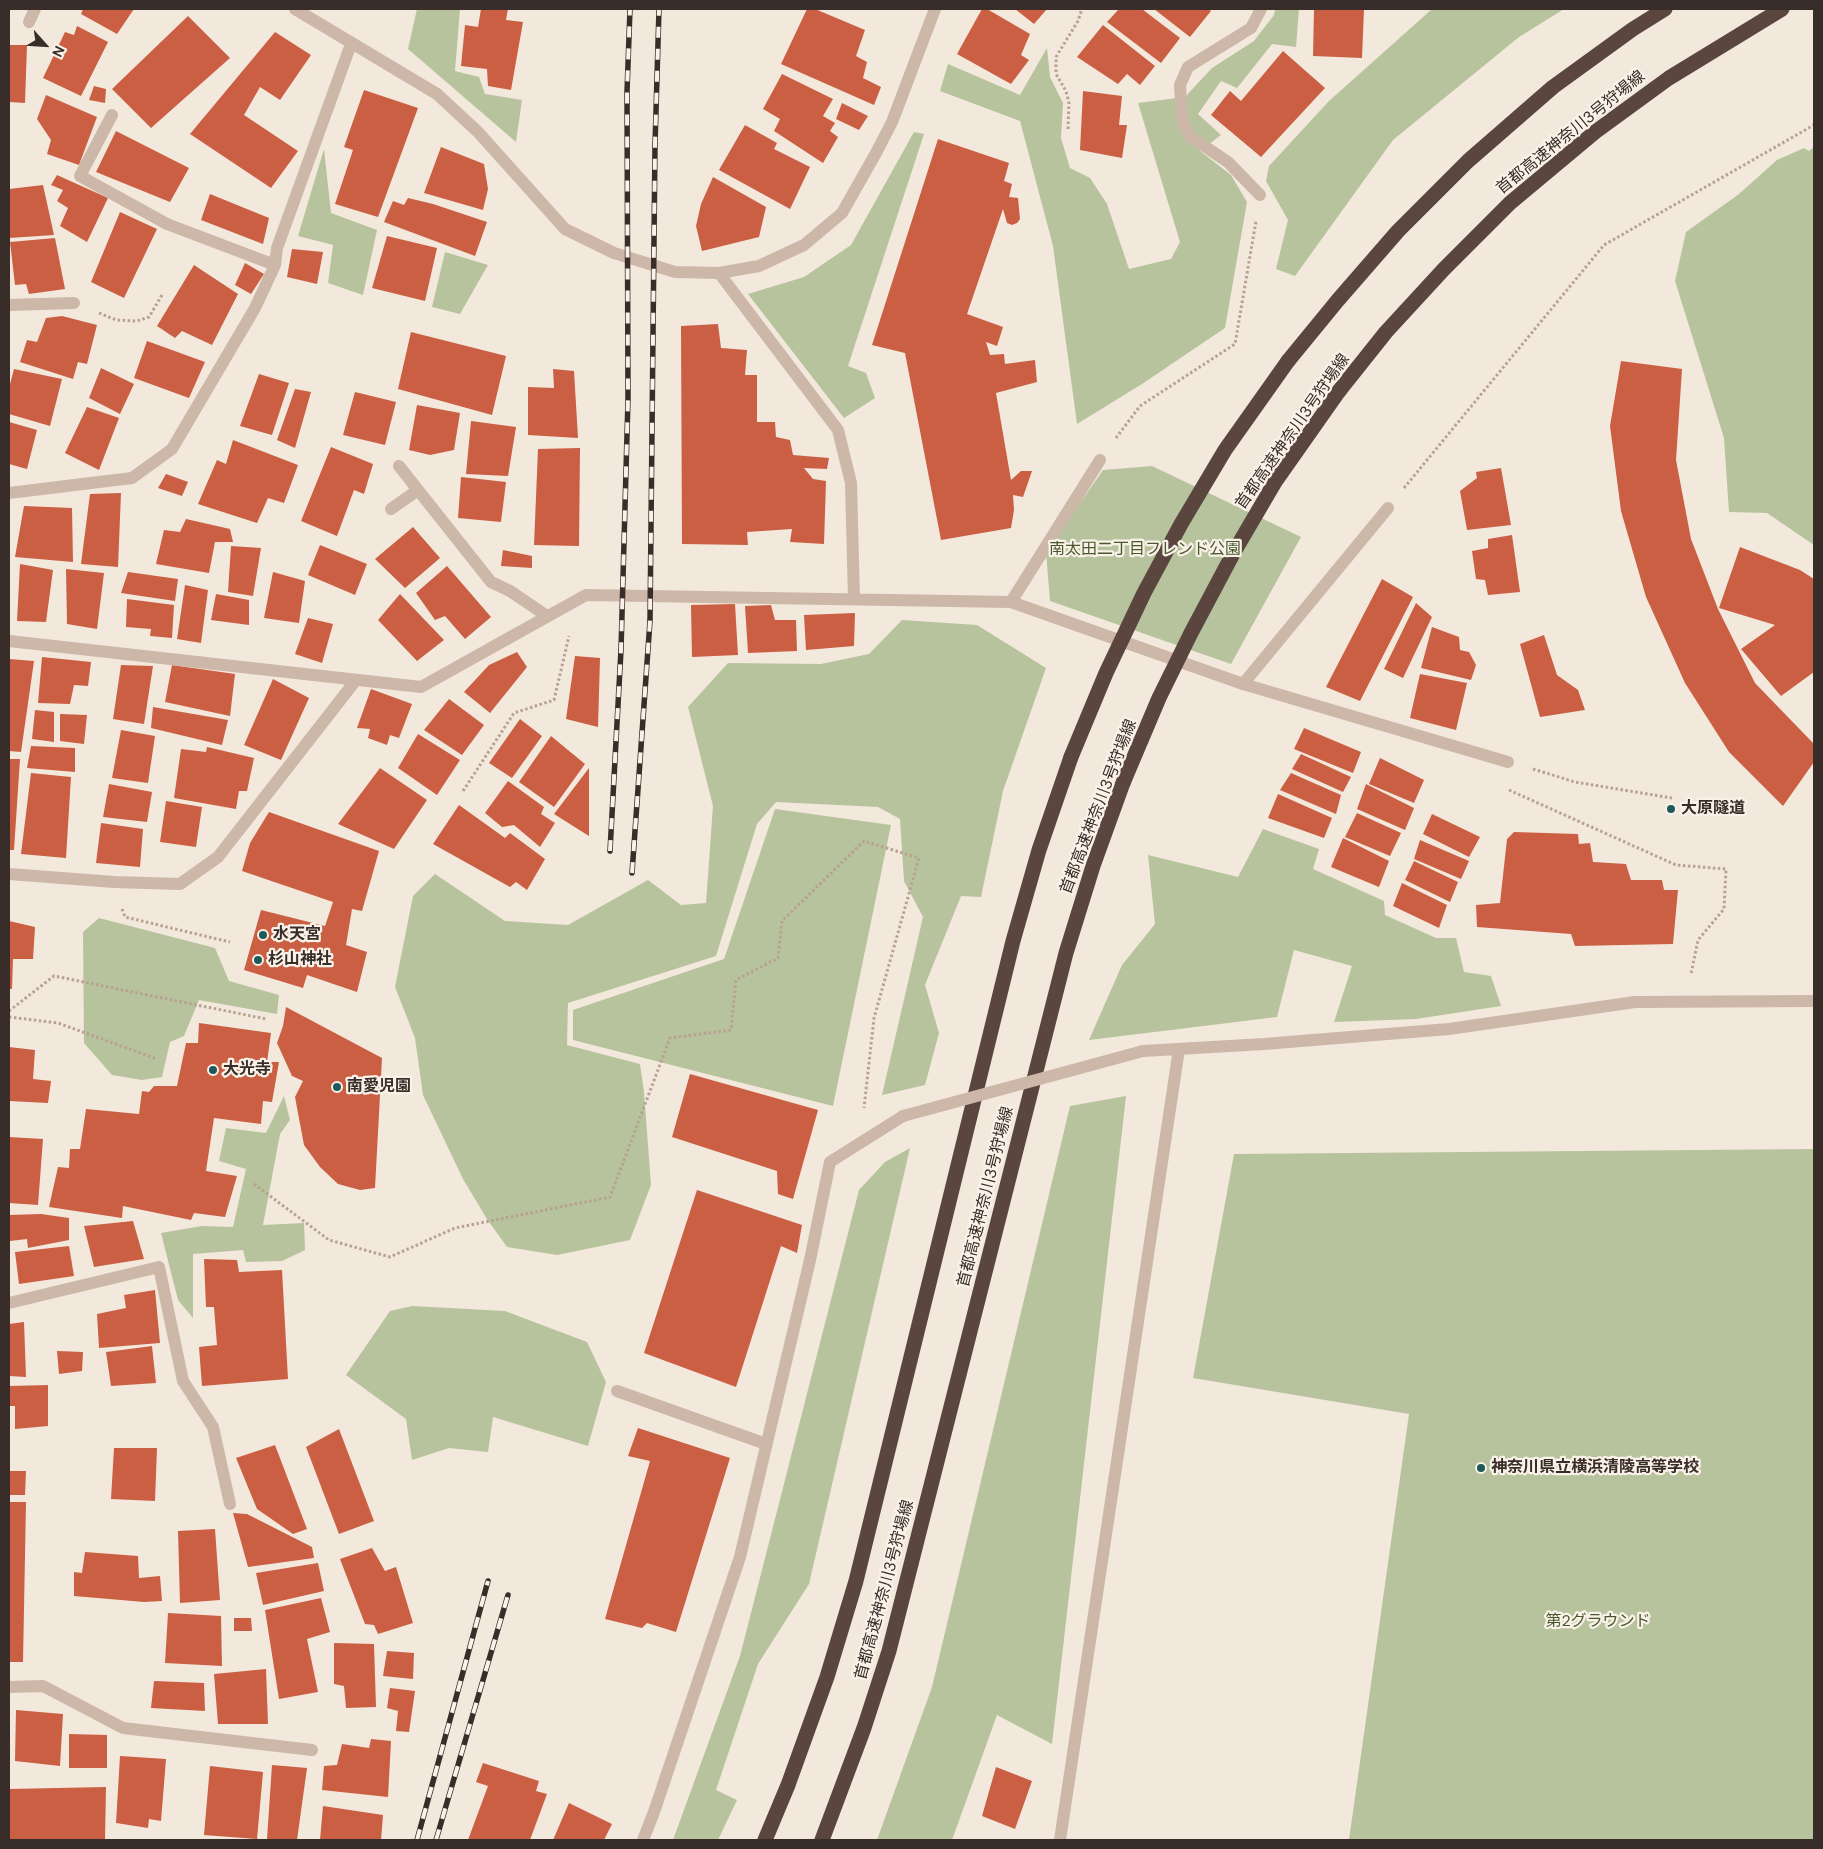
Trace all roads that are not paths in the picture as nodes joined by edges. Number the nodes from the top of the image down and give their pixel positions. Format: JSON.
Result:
{"nodes":[{"id":1,"x":35,"y":9,"type":"edge"},
{"id":2,"x":295,"y":9,"type":"edge"},
{"id":3,"x":935,"y":9,"type":"edge"},
{"id":4,"x":1261,"y":9,"type":"edge"},
{"id":5,"x":1665,"y":9,"type":"edge"},
{"id":6,"x":1782,"y":9,"type":"edge"},
{"id":7,"x":29,"y":22,"type":"dead end"},
{"id":8,"x":351,"y":44,"type":"junction"},
{"id":9,"x":112,"y":115,"type":"dead end"},
{"id":10,"x":1260,"y":195,"type":"road end"},
{"id":11,"x":275,"y":265,"type":"junction"},
{"id":12,"x":719,"y":273,"type":"junction"},
{"id":13,"x":74,"y":303,"type":"road end"},
{"id":14,"x":9,"y":305,"type":"edge"},
{"id":15,"x":1100,"y":460,"type":"road end"},
{"id":16,"x":399,"y":466,"type":"dead end"},
{"id":17,"x":418,"y":490,"type":"junction"},
{"id":18,"x":9,"y":493,"type":"edge"},
{"id":19,"x":1388,"y":508,"type":"road end"},
{"id":20,"x":391,"y":509,"type":"dead end"},
{"id":21,"x":854,"y":599,"type":"junction"},
{"id":22,"x":1011,"y":602,"type":"junction"},
{"id":23,"x":548,"y":616,"type":"junction"},
{"id":24,"x":9,"y":641,"type":"edge"},
{"id":25,"x":356,"y":680,"type":"junction"},
{"id":26,"x":1243,"y":684,"type":"junction"},
{"id":27,"x":1508,"y":762,"type":"road end"},
{"id":28,"x":9,"y":874,"type":"edge"},
{"id":29,"x":1814,"y":1001,"type":"edge"},
{"id":30,"x":1179,"y":1049,"type":"junction"},
{"id":31,"x":9,"y":1303,"type":"edge"},
{"id":32,"x":617,"y":1392,"type":"dead end"},
{"id":33,"x":766,"y":1444,"type":"junction"},
{"id":34,"x":230,"y":1504,"type":"dead end"},
{"id":35,"x":9,"y":1687,"type":"edge"},
{"id":36,"x":312,"y":1750,"type":"dead end"},
{"id":37,"x":643,"y":1840,"type":"edge"},
{"id":38,"x":765,"y":1840,"type":"edge"},
{"id":39,"x":822,"y":1840,"type":"edge"},
{"id":40,"x":1060,"y":1840,"type":"edge"}],
"edges":[{"from":1,"to":7,"type":"street"},
{"from":2,"to":8,"type":"street"},
{"from":3,"to":12,"type":"street"},
{"from":4,"to":10,"type":"street"},
{"from":5,"to":38,"type":"highway","name":"首都高速神奈川3号狩場線","bridge":true},
{"from":6,"to":39,"type":"highway","name":"首都高速神奈川3号狩場線","bridge":true},
{"from":8,"to":11,"type":"street"},
{"from":8,"to":12,"type":"street"},
{"from":9,"to":11,"type":"street"},
{"from":11,"to":18,"type":"street"},
{"from":12,"to":21,"type":"street"},
{"from":13,"to":14,"type":"street"},
{"from":15,"to":22,"type":"street"},
{"from":16,"to":17,"type":"street"},
{"from":17,"to":20,"type":"street"},
{"from":17,"to":23,"type":"street"},
{"from":19,"to":26,"type":"street"},
{"from":21,"to":22,"type":"street"},
{"from":21,"to":23,"type":"street"},
{"from":22,"to":26,"type":"street"},
{"from":23,"to":25,"type":"street"},
{"from":24,"to":25,"type":"street"},
{"from":25,"to":28,"type":"street"},
{"from":26,"to":27,"type":"street"},
{"from":29,"to":30,"type":"street"},
{"from":30,"to":33,"type":"street","bridge":true},
{"from":30,"to":40,"type":"street"},
{"from":31,"to":34,"type":"street"},
{"from":32,"to":33,"type":"street"},
{"from":33,"to":37,"type":"street"},
{"from":35,"to":36,"type":"street"}]}
